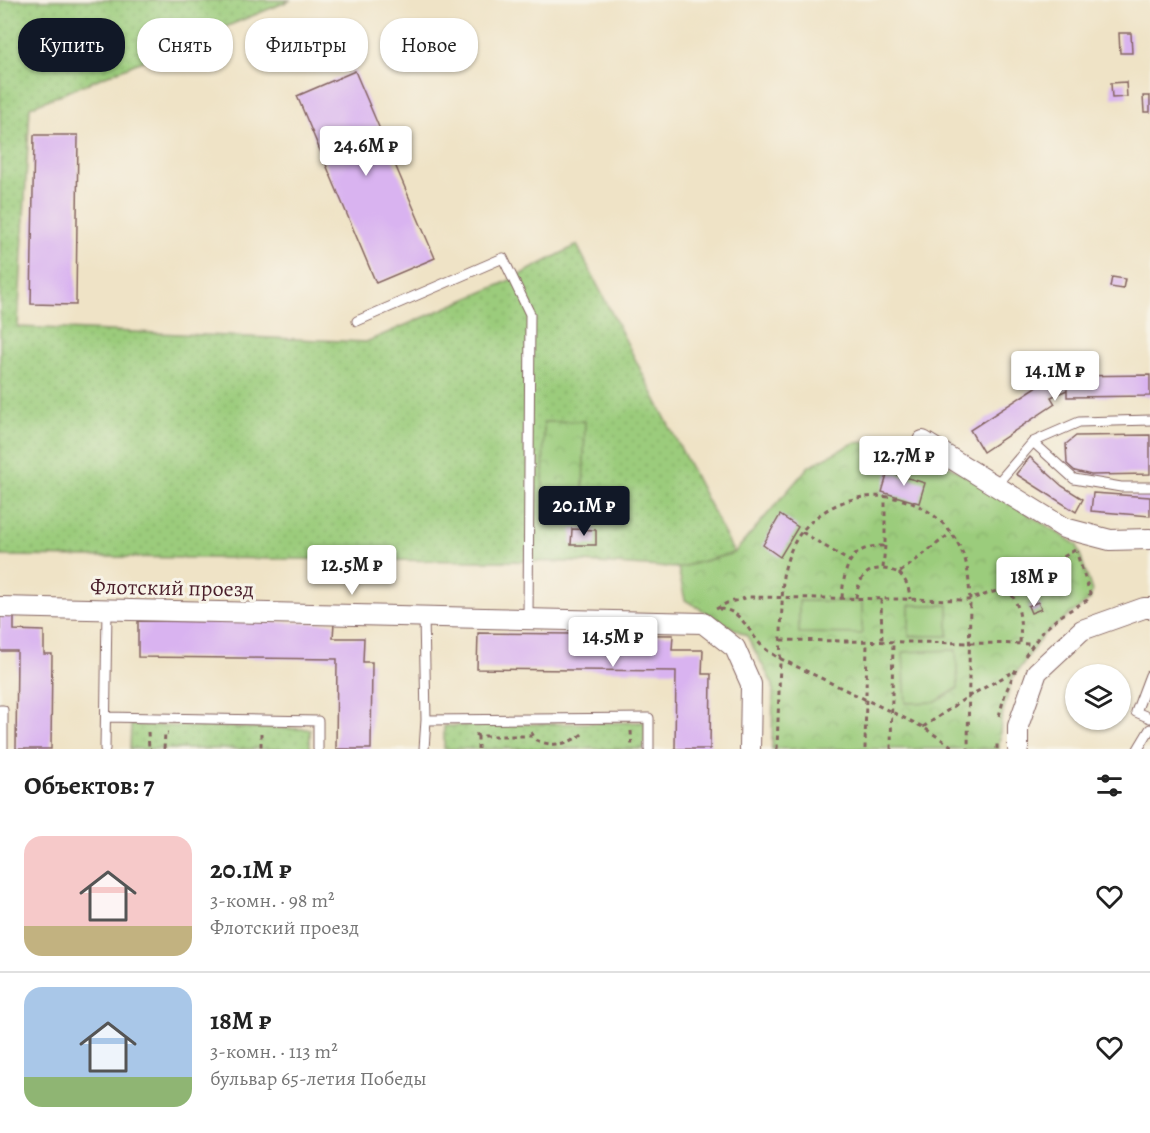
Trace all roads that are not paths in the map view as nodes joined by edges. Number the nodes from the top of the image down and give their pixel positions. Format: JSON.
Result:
{"nodes":[{"id":1,"x":357,"y":321,"type":"dead end"},
{"id":2,"x":1150,"y":420,"type":"edge"},
{"id":3,"x":923,"y":441,"type":"dead end"},
{"id":4,"x":1033,"y":442,"type":"junction"},
{"id":5,"x":996,"y":485,"type":"junction"},
{"id":6,"x":1150,"y":487,"type":"edge"},
{"id":7,"x":1150,"y":539,"type":"edge"},
{"id":8,"x":0,"y":607,"type":"edge"},
{"id":9,"x":1147,"y":608,"type":"edge"},
{"id":10,"x":107,"y":609,"type":"junction"},
{"id":11,"x":424,"y":616,"type":"junction"},
{"id":12,"x":528,"y":619,"type":"junction"},
{"id":13,"x":1150,"y":675,"type":"edge"},
{"id":14,"x":0,"y":710,"type":"edge"},
{"id":15,"x":106,"y":717,"type":"junction"},
{"id":16,"x":1150,"y":718,"type":"edge"},
{"id":17,"x":426,"y":720,"type":"junction"},
{"id":18,"x":1150,"y":729,"type":"edge"},
{"id":19,"x":3,"y":749,"type":"edge"},
{"id":20,"x":105,"y":749,"type":"edge"},
{"id":21,"x":318,"y":749,"type":"edge"},
{"id":22,"x":424,"y":749,"type":"edge"},
{"id":23,"x":649,"y":749,"type":"edge"},
{"id":24,"x":750,"y":749,"type":"edge"},
{"id":25,"x":1018,"y":749,"type":"edge"},
{"id":26,"x":1138,"y":749,"type":"edge"}],
"edges":[{"from":1,"to":12,"type":"lane"},
{"from":2,"to":4,"type":"lane"},
{"from":3,"to":5,"type":"street"},
{"from":4,"to":5,"type":"lane"},
{"from":4,"to":6,"type":"lane"},
{"from":5,"to":7,"type":"street"},
{"from":8,"to":10,"type":"street","name":"Флотский проезд"},
{"from":9,"to":25,"type":"street"},
{"from":10,"to":11,"type":"street","name":"Флотский проезд"},
{"from":10,"to":15,"type":"lane"},
{"from":11,"to":12,"type":"street","name":"Флотский проезд"},
{"from":11,"to":17,"type":"lane"},
{"from":12,"to":24,"type":"street","name":"Флотский проезд"},
{"from":13,"to":16,"type":"lane"},
{"from":14,"to":19,"type":"lane"},
{"from":15,"to":20,"type":"lane"},
{"from":15,"to":21,"type":"lane"},
{"from":17,"to":22,"type":"lane"},
{"from":17,"to":23,"type":"lane"},
{"from":18,"to":26,"type":"lane"}]}
